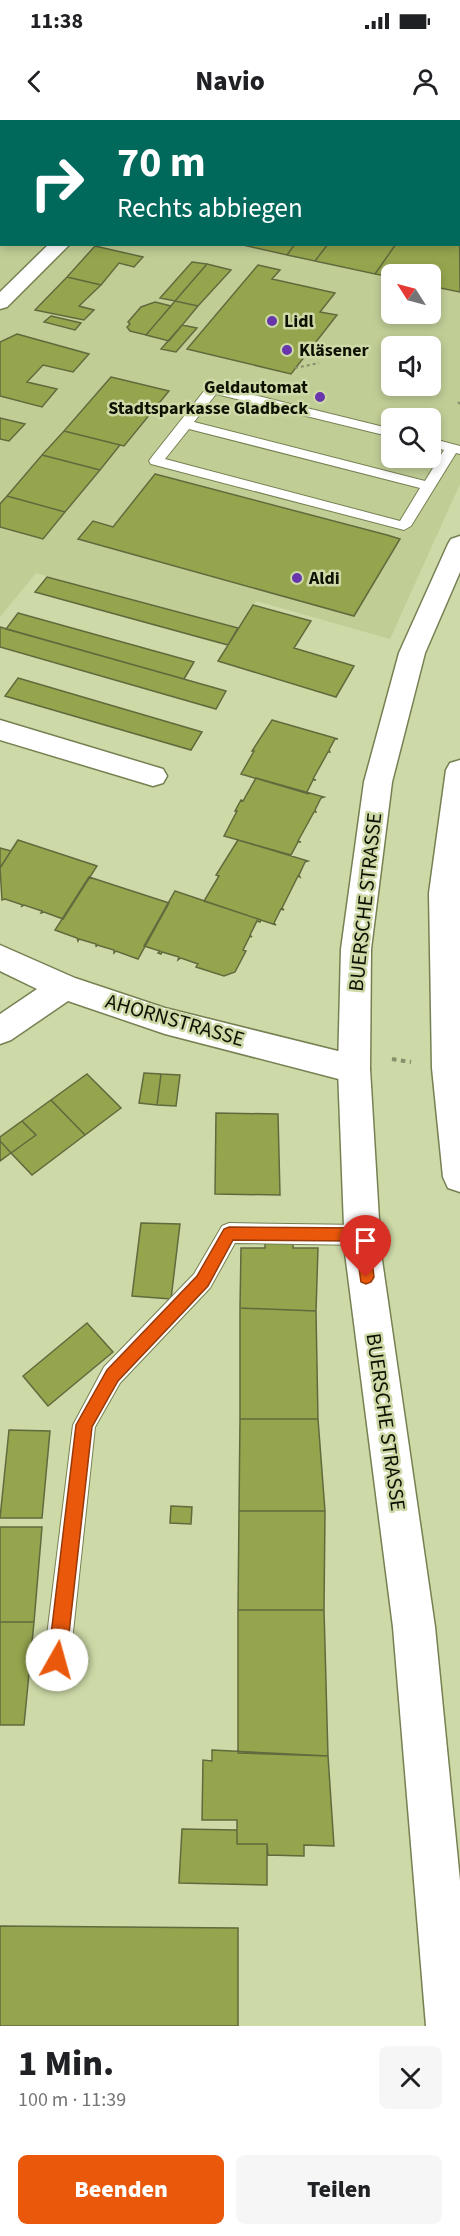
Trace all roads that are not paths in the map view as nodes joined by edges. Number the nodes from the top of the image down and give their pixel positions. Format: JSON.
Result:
{"nodes":[{"id":1,"x":59,"y":246,"type":"edge"},
{"id":2,"x":0,"y":303,"type":"edge"},
{"id":3,"x":186,"y":424,"type":"junction"},
{"id":4,"x":381,"y":430,"type":"edge"},
{"id":5,"x":441,"y":445,"type":"edge"},
{"id":6,"x":456,"y":448,"type":"edge"},
{"id":7,"x":428,"y":486,"type":"junction"},
{"id":8,"x":460,"y":544,"type":"edge"},
{"id":9,"x":0,"y":730,"type":"edge"},
{"id":10,"x":460,"y":770,"type":"edge"},
{"id":11,"x":153,"y":776,"type":"dead end"},
{"id":12,"x":0,"y":957,"type":"edge"},
{"id":13,"x":64,"y":987,"type":"junction"},
{"id":14,"x":0,"y":1031,"type":"edge"},
{"id":15,"x":452,"y":1052,"type":"edge"},
{"id":16,"x":355,"y":1061,"type":"junction"},
{"id":17,"x":460,"y":1177,"type":"edge"},
{"id":18,"x":362,"y":1235,"type":"junction"},
{"id":19,"x":57,"y":1660,"type":"dead end"},
{"id":20,"x":450,"y":2026,"type":"edge"}],
"edges":[{"from":1,"to":2,"type":"main road"},
{"from":3,"to":4,"type":"lane"},
{"from":3,"to":7,"type":"lane"},
{"from":3,"to":7,"type":"lane"},
{"from":5,"to":6,"type":"lane"},
{"from":6,"to":7,"type":"lane"},
{"from":8,"to":16,"type":"main road","name":"BUERSCHE STRASSE"},
{"from":9,"to":11,"type":"main road"},
{"from":10,"to":15,"type":"main road"},
{"from":12,"to":13,"type":"main road","name":"AHORNSTRASSE"},
{"from":13,"to":14,"type":"main road"},
{"from":13,"to":16,"type":"main road","name":"AHORNSTRASSE"},
{"from":15,"to":17,"type":"main road"},
{"from":16,"to":18,"type":"main road","name":"BUERSCHE STRASSE"},
{"from":18,"to":19,"type":"lane"},
{"from":18,"to":20,"type":"main road","name":"BUERSCHE STRASSE"}]}
